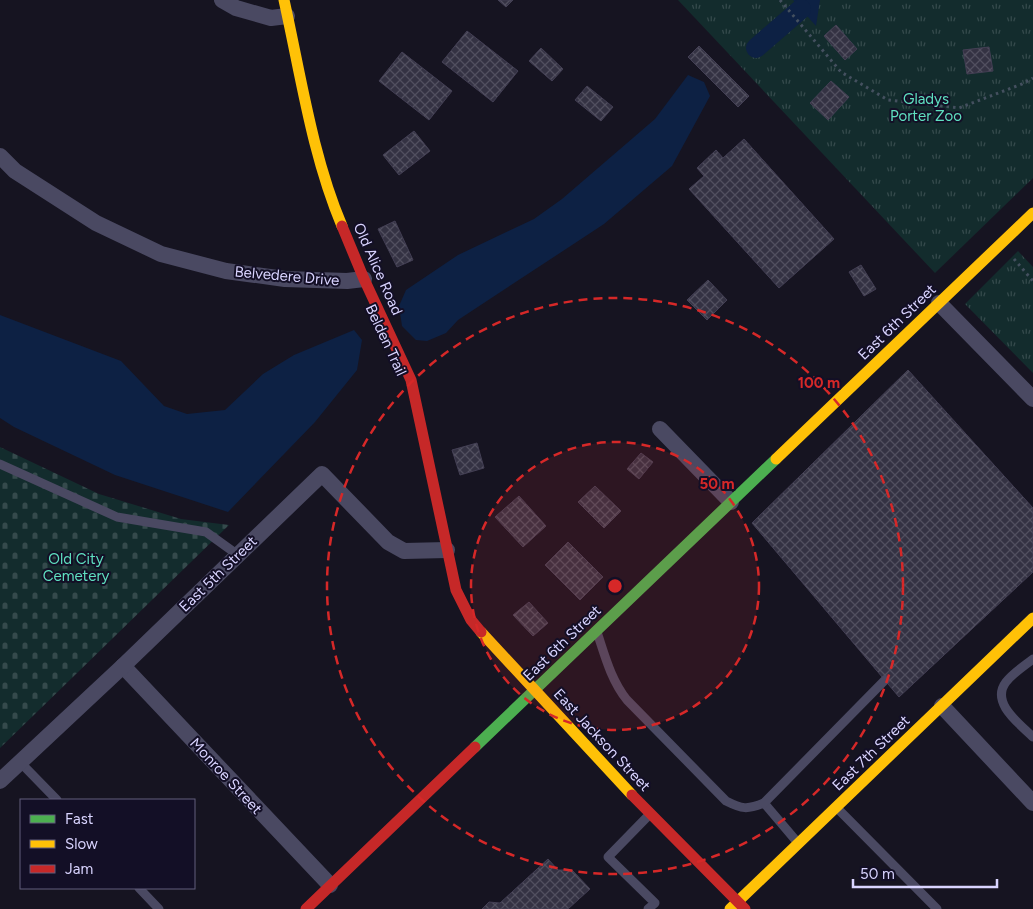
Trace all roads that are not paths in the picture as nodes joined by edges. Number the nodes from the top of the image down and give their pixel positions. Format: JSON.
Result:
{"nodes":[{"id":1,"x":222,"y":0,"type":"edge"},
{"id":2,"x":284,"y":0,"type":"edge"},
{"id":3,"x":287,"y":16,"type":"junction"},
{"id":4,"x":0,"y":156,"type":"edge"},
{"id":5,"x":1033,"y":213,"type":"edge"},
{"id":6,"x":364,"y":279,"type":"junction"},
{"id":7,"x":939,"y":303,"type":"junction"},
{"id":8,"x":1033,"y":399,"type":"edge"},
{"id":9,"x":660,"y":429,"type":"dead end"},
{"id":10,"x":0,"y":464,"type":"edge"},
{"id":11,"x":731,"y":502,"type":"junction"},
{"id":12,"x":447,"y":550,"type":"junction"},
{"id":13,"x":238,"y":555,"type":"junction"},
{"id":14,"x":1033,"y":618,"type":"edge"},
{"id":15,"x":597,"y":631,"type":"junction"},
{"id":16,"x":1033,"y":659,"type":"edge"},
{"id":17,"x":122,"y":666,"type":"junction"},
{"id":18,"x":885,"y":680,"type":"dead end"},
{"id":19,"x":535,"y":690,"type":"junction"},
{"id":20,"x":942,"y":706,"type":"junction"},
{"id":21,"x":1033,"y":737,"type":"edge"},
{"id":22,"x":20,"y":762,"type":"junction"},
{"id":23,"x":0,"y":781,"type":"edge"},
{"id":24,"x":55,"y":799,"type":"edge"},
{"id":25,"x":764,"y":803,"type":"junction"},
{"id":26,"x":1033,"y":803,"type":"edge"},
{"id":27,"x":836,"y":807,"type":"junction"},
{"id":28,"x":650,"y":814,"type":"junction"},
{"id":29,"x":798,"y":843,"type":"junction"},
{"id":30,"x":330,"y":885,"type":"junction"},
{"id":31,"x":140,"y":889,"type":"edge"},
{"id":32,"x":737,"y":906,"type":"edge"},
{"id":33,"x":159,"y":909,"type":"edge"},
{"id":34,"x":306,"y":909,"type":"edge"},
{"id":35,"x":648,"y":909,"type":"edge"},
{"id":36,"x":937,"y":909,"type":"edge"}],
"edges":[{"from":1,"to":3,"type":"street"},
{"from":2,"to":3,"type":"main road","name":"Old Alice Road"},
{"from":3,"to":6,"type":"main road","name":"Old Alice Road"},
{"from":4,"to":6,"type":"street","name":"Belvedere Drive"},
{"from":5,"to":7,"type":"main road","name":"East 6th Street"},
{"from":6,"to":12,"type":"main road","name":"Old Alice Road"},
{"from":7,"to":8,"type":"street"},
{"from":7,"to":11,"type":"main road","name":"East 6th Street"},
{"from":9,"to":11,"type":"street"},
{"from":10,"to":13,"type":"lane"},
{"from":11,"to":15,"type":"main road","name":"East 6th Street"},
{"from":12,"to":13,"type":"street","name":"East 5th Street"},
{"from":12,"to":19,"type":"main road","name":"East Jackson Street"},
{"from":13,"to":17,"type":"street","name":"East 5th Street"},
{"from":14,"to":20,"type":"main road","name":"East 7th Street"},
{"from":15,"to":19,"type":"main road","name":"East 6th Street"},
{"from":15,"to":25,"type":"lane"},
{"from":16,"to":21,"type":"lane"},
{"from":17,"to":22,"type":"street","name":"East 5th Street"},
{"from":17,"to":30,"type":"street","name":"Monroe Street"},
{"from":18,"to":25,"type":"lane"},
{"from":19,"to":28,"type":"main road","name":"East Jackson Street"},
{"from":19,"to":30,"type":"main road","name":"East 6th Street"},
{"from":20,"to":26,"type":"street"},
{"from":20,"to":27,"type":"main road","name":"East 7th Street"},
{"from":22,"to":23,"type":"street","name":"East 5th Street"},
{"from":22,"to":24,"type":"lane"},
{"from":25,"to":29,"type":"lane"},
{"from":27,"to":29,"type":"main road","name":"East 7th Street"},
{"from":27,"to":36,"type":"lane"},
{"from":28,"to":32,"type":"main road","name":"East Jackson Street"},
{"from":28,"to":35,"type":"lane"},
{"from":29,"to":32,"type":"main road","name":"East 7th Street"},
{"from":30,"to":34,"type":"main road","name":"East 6th Street"},
{"from":31,"to":33,"type":"lane"}]}
